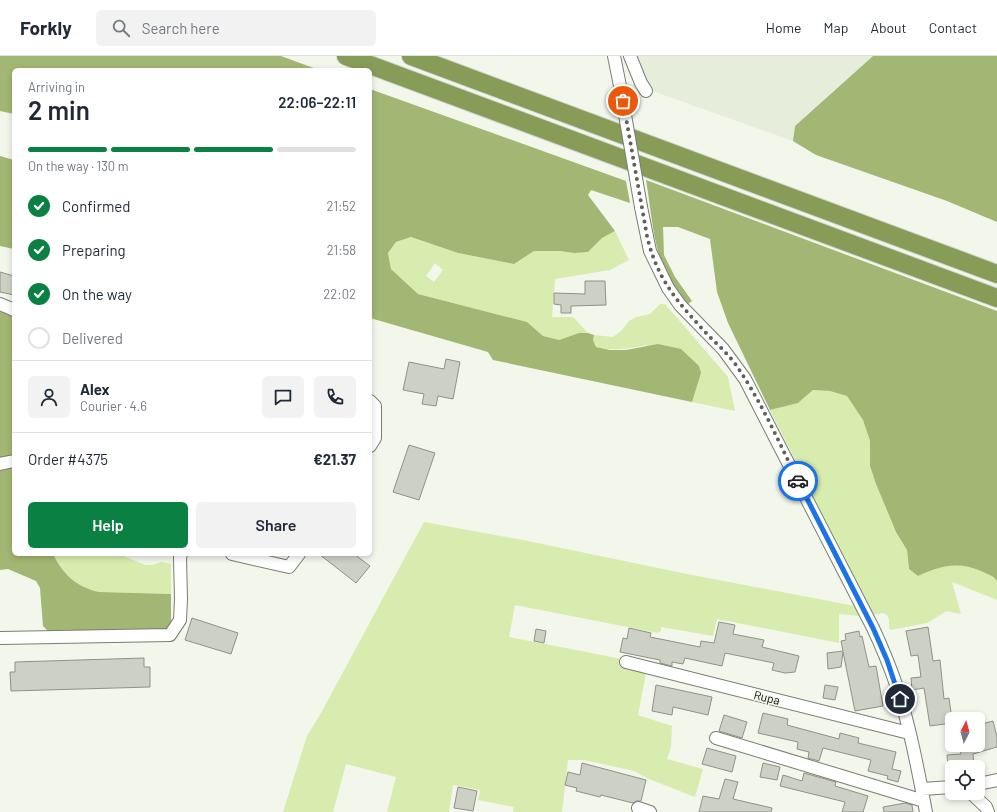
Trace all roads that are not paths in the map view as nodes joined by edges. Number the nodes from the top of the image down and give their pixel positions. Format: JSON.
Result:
{"nodes":[{"id":1,"x":346,"y":56,"type":"edge"},
{"id":2,"x":411,"y":56,"type":"edge"},
{"id":3,"x":614,"y":56,"type":"edge"},
{"id":4,"x":630,"y":56,"type":"edge"},
{"id":5,"x":646,"y":91,"type":"dead end"},
{"id":6,"x":997,"y":274,"type":"edge"},
{"id":7,"x":997,"y":298,"type":"edge"},
{"id":8,"x":0,"y":304,"type":"edge"},
{"id":9,"x":12,"y":309,"type":"edge"},
{"id":10,"x":372,"y":404,"type":"edge"},
{"id":11,"x":372,"y":443,"type":"edge"},
{"id":12,"x":12,"y":461,"type":"edge"},
{"id":13,"x":0,"y":464,"type":"edge"},
{"id":14,"x":181,"y":556,"type":"edge"},
{"id":15,"x":241,"y":556,"type":"edge"},
{"id":16,"x":297,"y":556,"type":"edge"},
{"id":17,"x":0,"y":638,"type":"edge"},
{"id":18,"x":626,"y":662,"type":"dead end"},
{"id":19,"x":909,"y":733,"type":"junction"},
{"id":20,"x":716,"y":738,"type":"dead end"},
{"id":21,"x":997,"y":780,"type":"edge"},
{"id":22,"x":985,"y":783,"type":"edge"},
{"id":23,"x":945,"y":790,"type":"edge"},
{"id":24,"x":978,"y":800,"type":"edge"},
{"id":25,"x":924,"y":801,"type":"edge"},
{"id":26,"x":988,"y":812,"type":"edge"}],
"edges":[{"from":1,"to":7,"type":"highway"},
{"from":2,"to":6,"type":"highway"},
{"from":3,"to":19,"type":"street","bridge":true},
{"from":4,"to":5,"type":"street"},
{"from":8,"to":9,"type":"street"},
{"from":10,"to":11,"type":"street"},
{"from":12,"to":13,"type":"street"},
{"from":14,"to":17,"type":"street"},
{"from":15,"to":16,"type":"street"},
{"from":18,"to":19,"type":"street","name":"Rupa"},
{"from":19,"to":25,"type":"street"},
{"from":20,"to":25,"type":"street"},
{"from":21,"to":22,"type":"street"},
{"from":23,"to":25,"type":"street"},
{"from":24,"to":26,"type":"street"}]}
